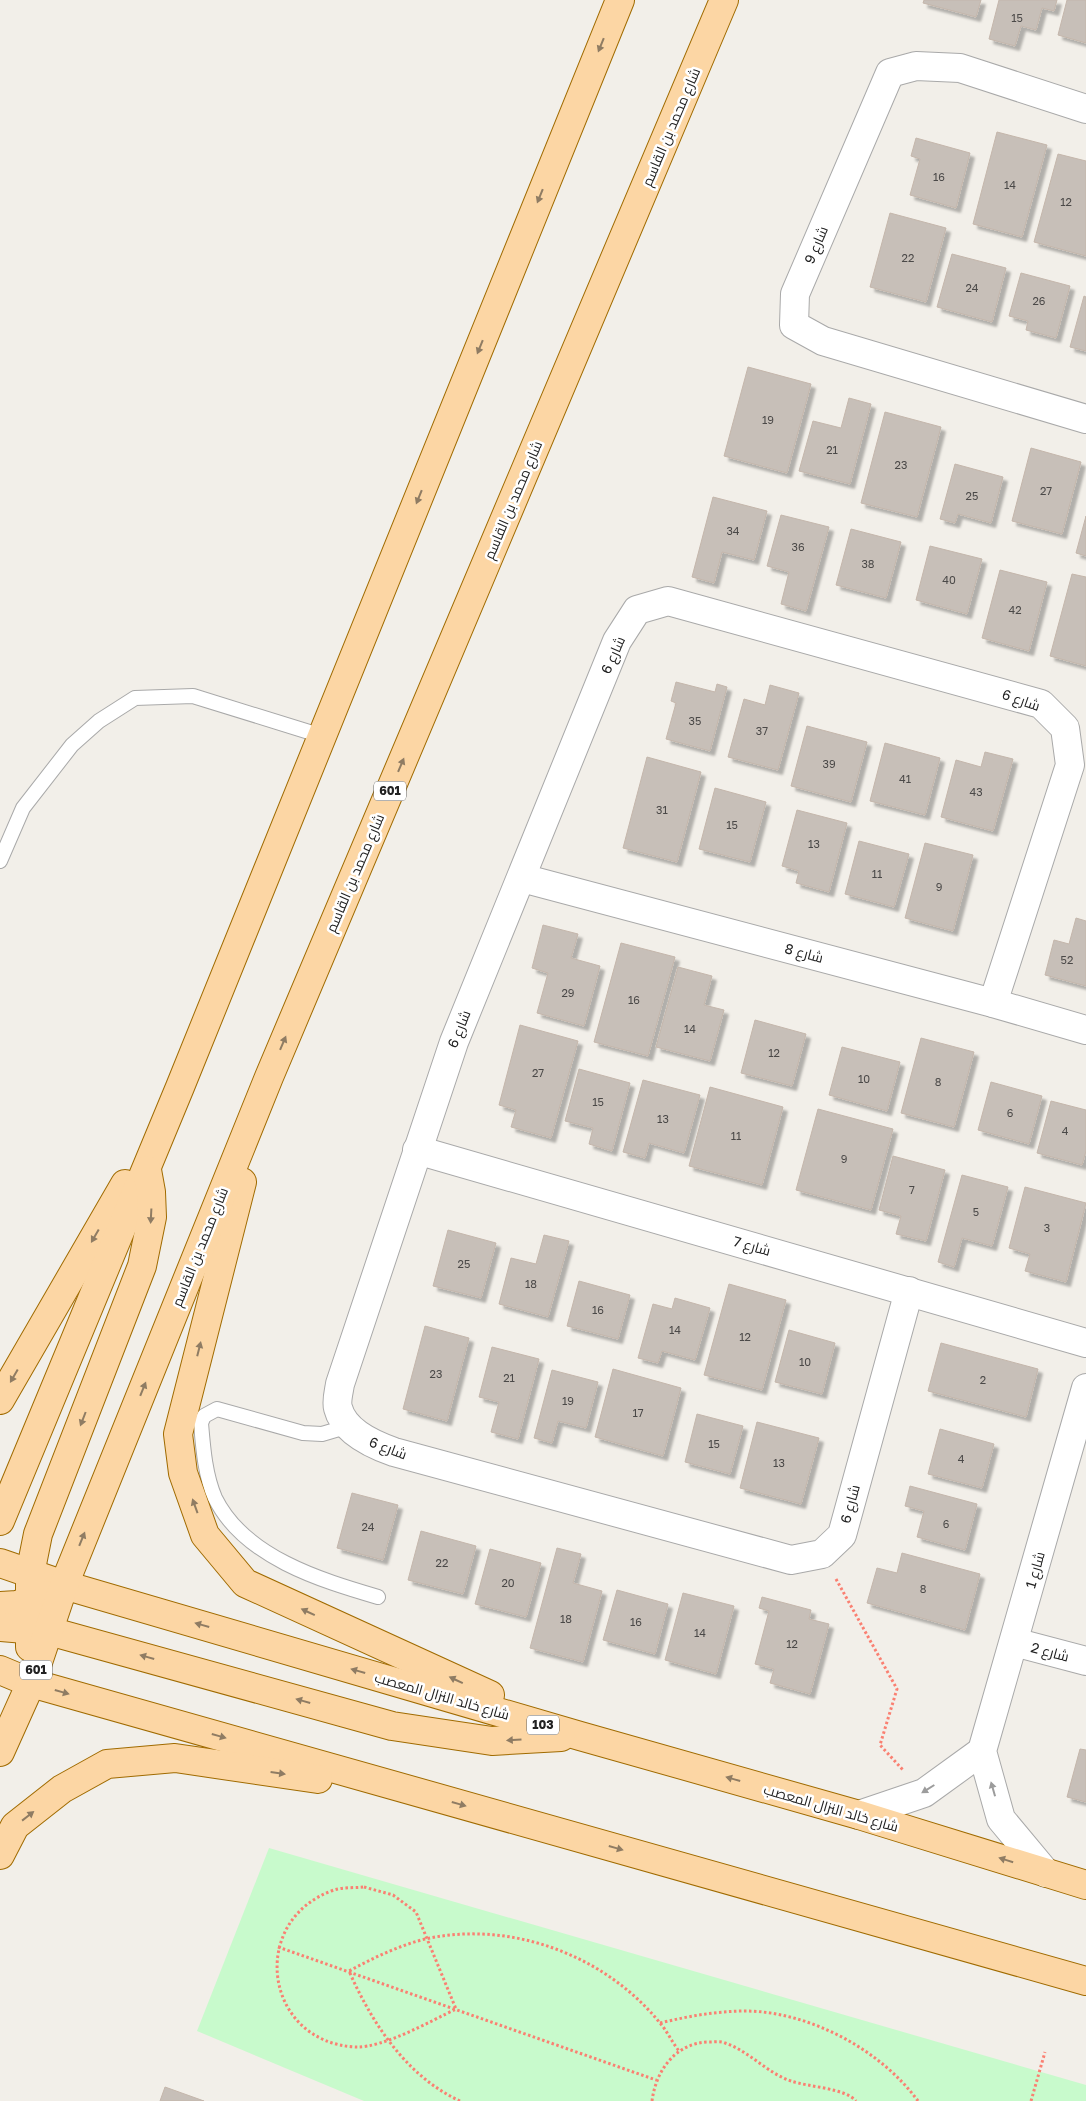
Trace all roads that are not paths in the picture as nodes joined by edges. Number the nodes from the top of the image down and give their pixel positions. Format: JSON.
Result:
{"nodes":[{"id":1,"x":620,"y":0,"type":"edge"},
{"id":2,"x":724,"y":0,"type":"edge"},
{"id":3,"x":1086,"y":109,"type":"edge"},
{"id":4,"x":1086,"y":419,"type":"edge"},
{"id":5,"x":322,"y":736,"type":"junction"},
{"id":6,"x":0,"y":861,"type":"edge"},
{"id":7,"x":522,"y":878,"type":"junction"},
{"id":8,"x":993,"y":1003,"type":"junction"},
{"id":9,"x":1086,"y":1030,"type":"edge"},
{"id":10,"x":269,"y":1077,"type":"junction"},
{"id":11,"x":180,"y":1088,"type":"junction"},
{"id":12,"x":417,"y":1150,"type":"junction"},
{"id":13,"x":147,"y":1168,"type":"junction"},
{"id":14,"x":910,"y":1291,"type":"junction"},
{"id":15,"x":1086,"y":1343,"type":"edge"},
{"id":16,"x":1086,"y":1388,"type":"edge"},
{"id":17,"x":0,"y":1400,"type":"edge"},
{"id":18,"x":349,"y":1426,"type":"junction"},
{"id":19,"x":0,"y":1521,"type":"edge"},
{"id":20,"x":0,"y":1563,"type":"edge"},
{"id":21,"x":30,"y":1574,"type":"junction"},
{"id":22,"x":64,"y":1584,"type":"junction"},
{"id":23,"x":378,"y":1597,"type":"dead end"},
{"id":24,"x":29,"y":1602,"type":"junction"},
{"id":25,"x":0,"y":1606,"type":"edge"},
{"id":26,"x":0,"y":1627,"type":"edge"},
{"id":27,"x":39,"y":1629,"type":"junction"},
{"id":28,"x":1014,"y":1642,"type":"junction"},
{"id":29,"x":1086,"y":1661,"type":"edge"},
{"id":30,"x":0,"y":1670,"type":"edge"},
{"id":31,"x":31,"y":1683,"type":"junction"},
{"id":32,"x":580,"y":1736,"type":"junction"},
{"id":33,"x":982,"y":1751,"type":"junction"},
{"id":34,"x":0,"y":1752,"type":"edge"},
{"id":35,"x":430,"y":1796,"type":"junction"},
{"id":36,"x":860,"y":1815,"type":"junction"},
{"id":37,"x":0,"y":1855,"type":"edge"},
{"id":38,"x":1046,"y":1873,"type":"junction"},
{"id":39,"x":1086,"y":1885,"type":"edge"},
{"id":40,"x":1086,"y":1981,"type":"edge"}],
"edges":[{"from":1,"to":5,"type":"main road","one_way":true},
{"from":10,"to":2,"type":"main road","name":"شارع محمد بن القاسم","number":"601","one_way":true},
{"from":3,"to":4,"type":"street","name":"شارع 9"},
{"from":5,"to":6,"type":"lane"},
{"from":5,"to":11,"type":"main road"},
{"from":7,"to":8,"type":"street","name":"شارع 8"},
{"from":7,"to":8,"type":"street","name":"شارع 6"},
{"from":7,"to":12,"type":"street","name":"شارع 6"},
{"from":8,"to":9,"type":"street","name":"شارع 8"},
{"from":22,"to":10,"type":"main road","name":"شارع محمد بن القاسم","number":"601","one_way":true},
{"from":32,"to":10,"type":"main road","one_way":true},
{"from":11,"to":13,"type":"main road"},
{"from":11,"to":17,"type":"main road","one_way":true},
{"from":12,"to":14,"type":"street","name":"شارع 7"},
{"from":12,"to":18,"type":"street","name":"شارع 6"},
{"from":13,"to":19,"type":"main road"},
{"from":13,"to":21,"type":"main road","one_way":true},
{"from":14,"to":15,"type":"street","name":"شارع 7"},
{"from":14,"to":18,"type":"street","name":"شارع 6"},
{"from":16,"to":28,"type":"street","name":"شارع 1"},
{"from":18,"to":23,"type":"lane"},
{"from":20,"to":21,"type":"main road","name":"شارع خالد النزال المعصب","number":"103"},
{"from":21,"to":22,"type":"main road","name":"شارع خالد النزال المعصب","number":"103"},
{"from":21,"to":24,"type":"main road"},
{"from":22,"to":24,"type":"main road"},
{"from":22,"to":27,"type":"main road","name":"شارع محمد بن القاسم","number":"601"},
{"from":32,"to":22,"type":"main road","name":"شارع خالد النزال المعصب","number":"103","one_way":true},
{"from":24,"to":25,"type":"main road"},
{"from":24,"to":27,"type":"main road"},
{"from":26,"to":27,"type":"main road"},
{"from":27,"to":31,"type":"main road","name":"شارع محمد بن القاسم","number":"601"},
{"from":32,"to":27,"type":"main road","one_way":true},
{"from":28,"to":29,"type":"street","name":"شارع 2"},
{"from":28,"to":33,"type":"street","name":"شارع 1"},
{"from":30,"to":31,"type":"main road"},
{"from":31,"to":34,"type":"main road","name":"شارع محمد بن القاسم","number":"601"},
{"from":31,"to":35,"type":"main road","one_way":true},
{"from":36,"to":32,"type":"main road","name":"شارع خالد النزال المعصب","number":"103","one_way":true},
{"from":33,"to":36,"type":"street","one_way":true},
{"from":38,"to":33,"type":"street","one_way":true},
{"from":37,"to":35,"type":"main road","one_way":true},
{"from":35,"to":40,"type":"main road","one_way":true},
{"from":38,"to":36,"type":"main road","name":"شارع خالد النزال المعصب","number":"103","one_way":true},
{"from":38,"to":39,"type":"main road","name":"شارع خالد النزال المعصب","number":"103"}]}
